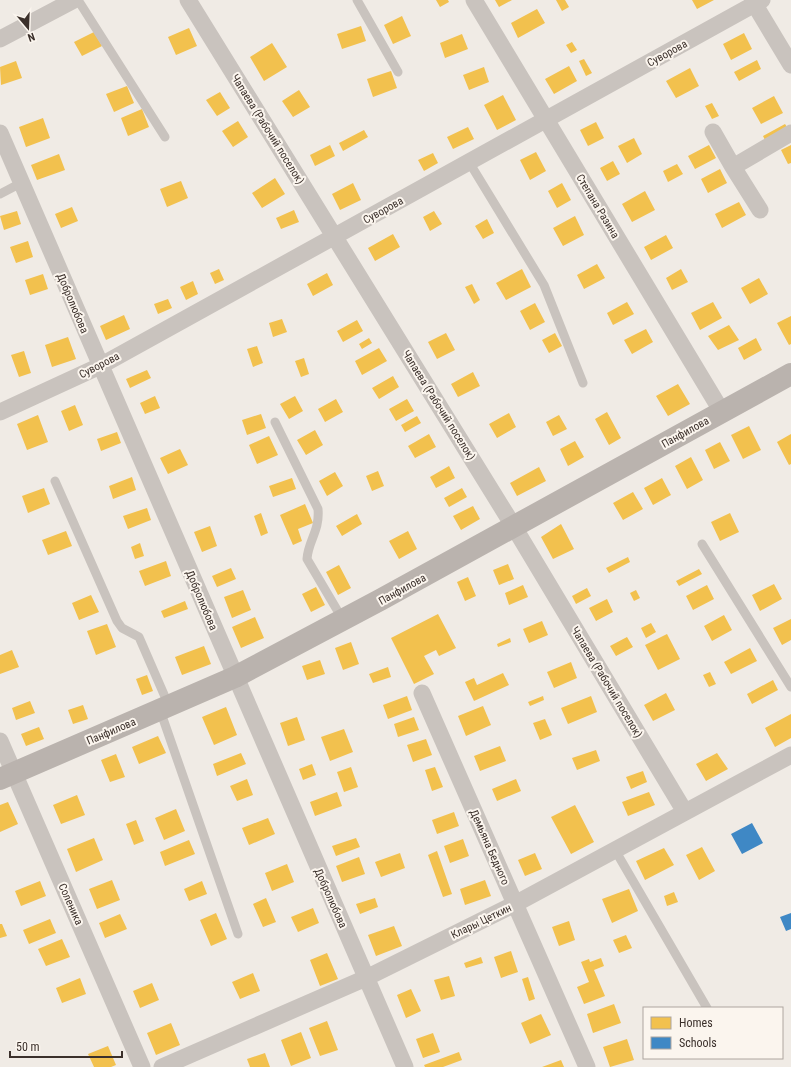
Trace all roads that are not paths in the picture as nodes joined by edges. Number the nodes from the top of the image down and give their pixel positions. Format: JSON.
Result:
{"nodes":[{"id":1,"x":74,"y":0,"type":"edge"},
{"id":2,"x":78,"y":0,"type":"edge"},
{"id":3,"x":188,"y":0,"type":"edge"},
{"id":4,"x":357,"y":0,"type":"edge"},
{"id":5,"x":474,"y":0,"type":"edge"},
{"id":6,"x":756,"y":1,"type":"edge"},
{"id":7,"x":0,"y":39,"type":"edge"},
{"id":8,"x":791,"y":65,"type":"edge"},
{"id":9,"x":398,"y":72,"type":"dead end"},
{"id":10,"x":546,"y":119,"type":"junction"},
{"id":11,"x":713,"y":132,"type":"dead end"},
{"id":12,"x":0,"y":133,"type":"edge"},
{"id":13,"x":791,"y":133,"type":"edge"},
{"id":14,"x":165,"y":137,"type":"dead end"},
{"id":15,"x":469,"y":162,"type":"junction"},
{"id":16,"x":733,"y":167,"type":"junction"},
{"id":17,"x":21,"y":183,"type":"junction"},
{"id":18,"x":0,"y":194,"type":"edge"},
{"id":19,"x":760,"y":210,"type":"dead end"},
{"id":20,"x":334,"y":236,"type":"junction"},
{"id":21,"x":100,"y":366,"type":"junction"},
{"id":22,"x":791,"y":374,"type":"edge"},
{"id":23,"x":583,"y":383,"type":"dead end"},
{"id":24,"x":0,"y":412,"type":"edge"},
{"id":25,"x":722,"y":412,"type":"junction"},
{"id":26,"x":275,"y":422,"type":"dead end"},
{"id":27,"x":55,"y":481,"type":"dead end"},
{"id":28,"x":514,"y":527,"type":"junction"},
{"id":29,"x":702,"y":544,"type":"dead end"},
{"id":30,"x":343,"y":620,"type":"junction"},
{"id":31,"x":235,"y":677,"type":"junction"},
{"id":32,"x":791,"y":686,"type":"edge"},
{"id":33,"x":422,"y":693,"type":"dead end"},
{"id":34,"x":164,"y":708,"type":"junction"},
{"id":35,"x":0,"y":742,"type":"edge"},
{"id":36,"x":791,"y":755,"type":"edge"},
{"id":37,"x":7,"y":776,"type":"edge"},
{"id":38,"x":685,"y":812,"type":"junction"},
{"id":39,"x":615,"y":850,"type":"junction"},
{"id":40,"x":515,"y":904,"type":"junction"},
{"id":41,"x":238,"y":934,"type":"dead end"},
{"id":42,"x":366,"y":978,"type":"junction"},
{"id":43,"x":707,"y":1007,"type":"edge"},
{"id":44,"x":142,"y":1067,"type":"edge"},
{"id":45,"x":162,"y":1067,"type":"edge"},
{"id":46,"x":405,"y":1067,"type":"edge"},
{"id":47,"x":587,"y":1067,"type":"edge"}],
"edges":[{"from":1,"to":7,"type":"street"},
{"from":2,"to":14,"type":"lane"},
{"from":3,"to":20,"type":"street","name":"Чапаева (Рабочий поселок)"},
{"from":4,"to":9,"type":"lane"},
{"from":5,"to":10,"type":"street","name":"Степана Разина"},
{"from":6,"to":8,"type":"street"},
{"from":6,"to":10,"type":"street","name":"Суворова"},
{"from":10,"to":15,"type":"street","name":"Суворова"},
{"from":10,"to":25,"type":"street","name":"Степана Разина"},
{"from":11,"to":16,"type":"street"},
{"from":12,"to":17,"type":"street","name":"Добролюбова"},
{"from":13,"to":16,"type":"street"},
{"from":15,"to":20,"type":"street","name":"Суворова"},
{"from":15,"to":23,"type":"lane"},
{"from":16,"to":19,"type":"street"},
{"from":17,"to":18,"type":"lane"},
{"from":17,"to":21,"type":"street","name":"Добролюбова"},
{"from":20,"to":21,"type":"street","name":"Суворова"},
{"from":20,"to":28,"type":"street","name":"Чапаева (Рабочий поселок)"},
{"from":21,"to":24,"type":"street","name":"Суворова"},
{"from":21,"to":31,"type":"street","name":"Добролюбова"},
{"from":22,"to":25,"type":"street","name":"Панфилова"},
{"from":25,"to":28,"type":"street","name":"Панфилова"},
{"from":26,"to":30,"type":"lane"},
{"from":27,"to":34,"type":"lane"},
{"from":28,"to":30,"type":"street","name":"Панфилова"},
{"from":28,"to":38,"type":"street","name":"Чапаева (Рабочий поселок)"},
{"from":29,"to":32,"type":"lane"},
{"from":30,"to":31,"type":"street","name":"Панфилова"},
{"from":31,"to":34,"type":"street","name":"Панфилова"},
{"from":31,"to":42,"type":"street","name":"Добролюбова"},
{"from":33,"to":40,"type":"street","name":"Демьяна Бедного"},
{"from":34,"to":37,"type":"street","name":"Панфилова"},
{"from":34,"to":41,"type":"lane"},
{"from":35,"to":37,"type":"street","name":"Соленика"},
{"from":36,"to":38,"type":"street","name":"Клары Цеткин"},
{"from":37,"to":44,"type":"street","name":"Соленика"},
{"from":38,"to":39,"type":"street","name":"Клары Цеткин"},
{"from":39,"to":40,"type":"street","name":"Клары Цеткин"},
{"from":39,"to":43,"type":"lane"},
{"from":40,"to":42,"type":"street","name":"Клары Цеткин"},
{"from":40,"to":47,"type":"street","name":"Демьяна Бедного"},
{"from":42,"to":45,"type":"street","name":"Клары Цеткин"},
{"from":42,"to":46,"type":"street","name":"Добролюбова"}]}
